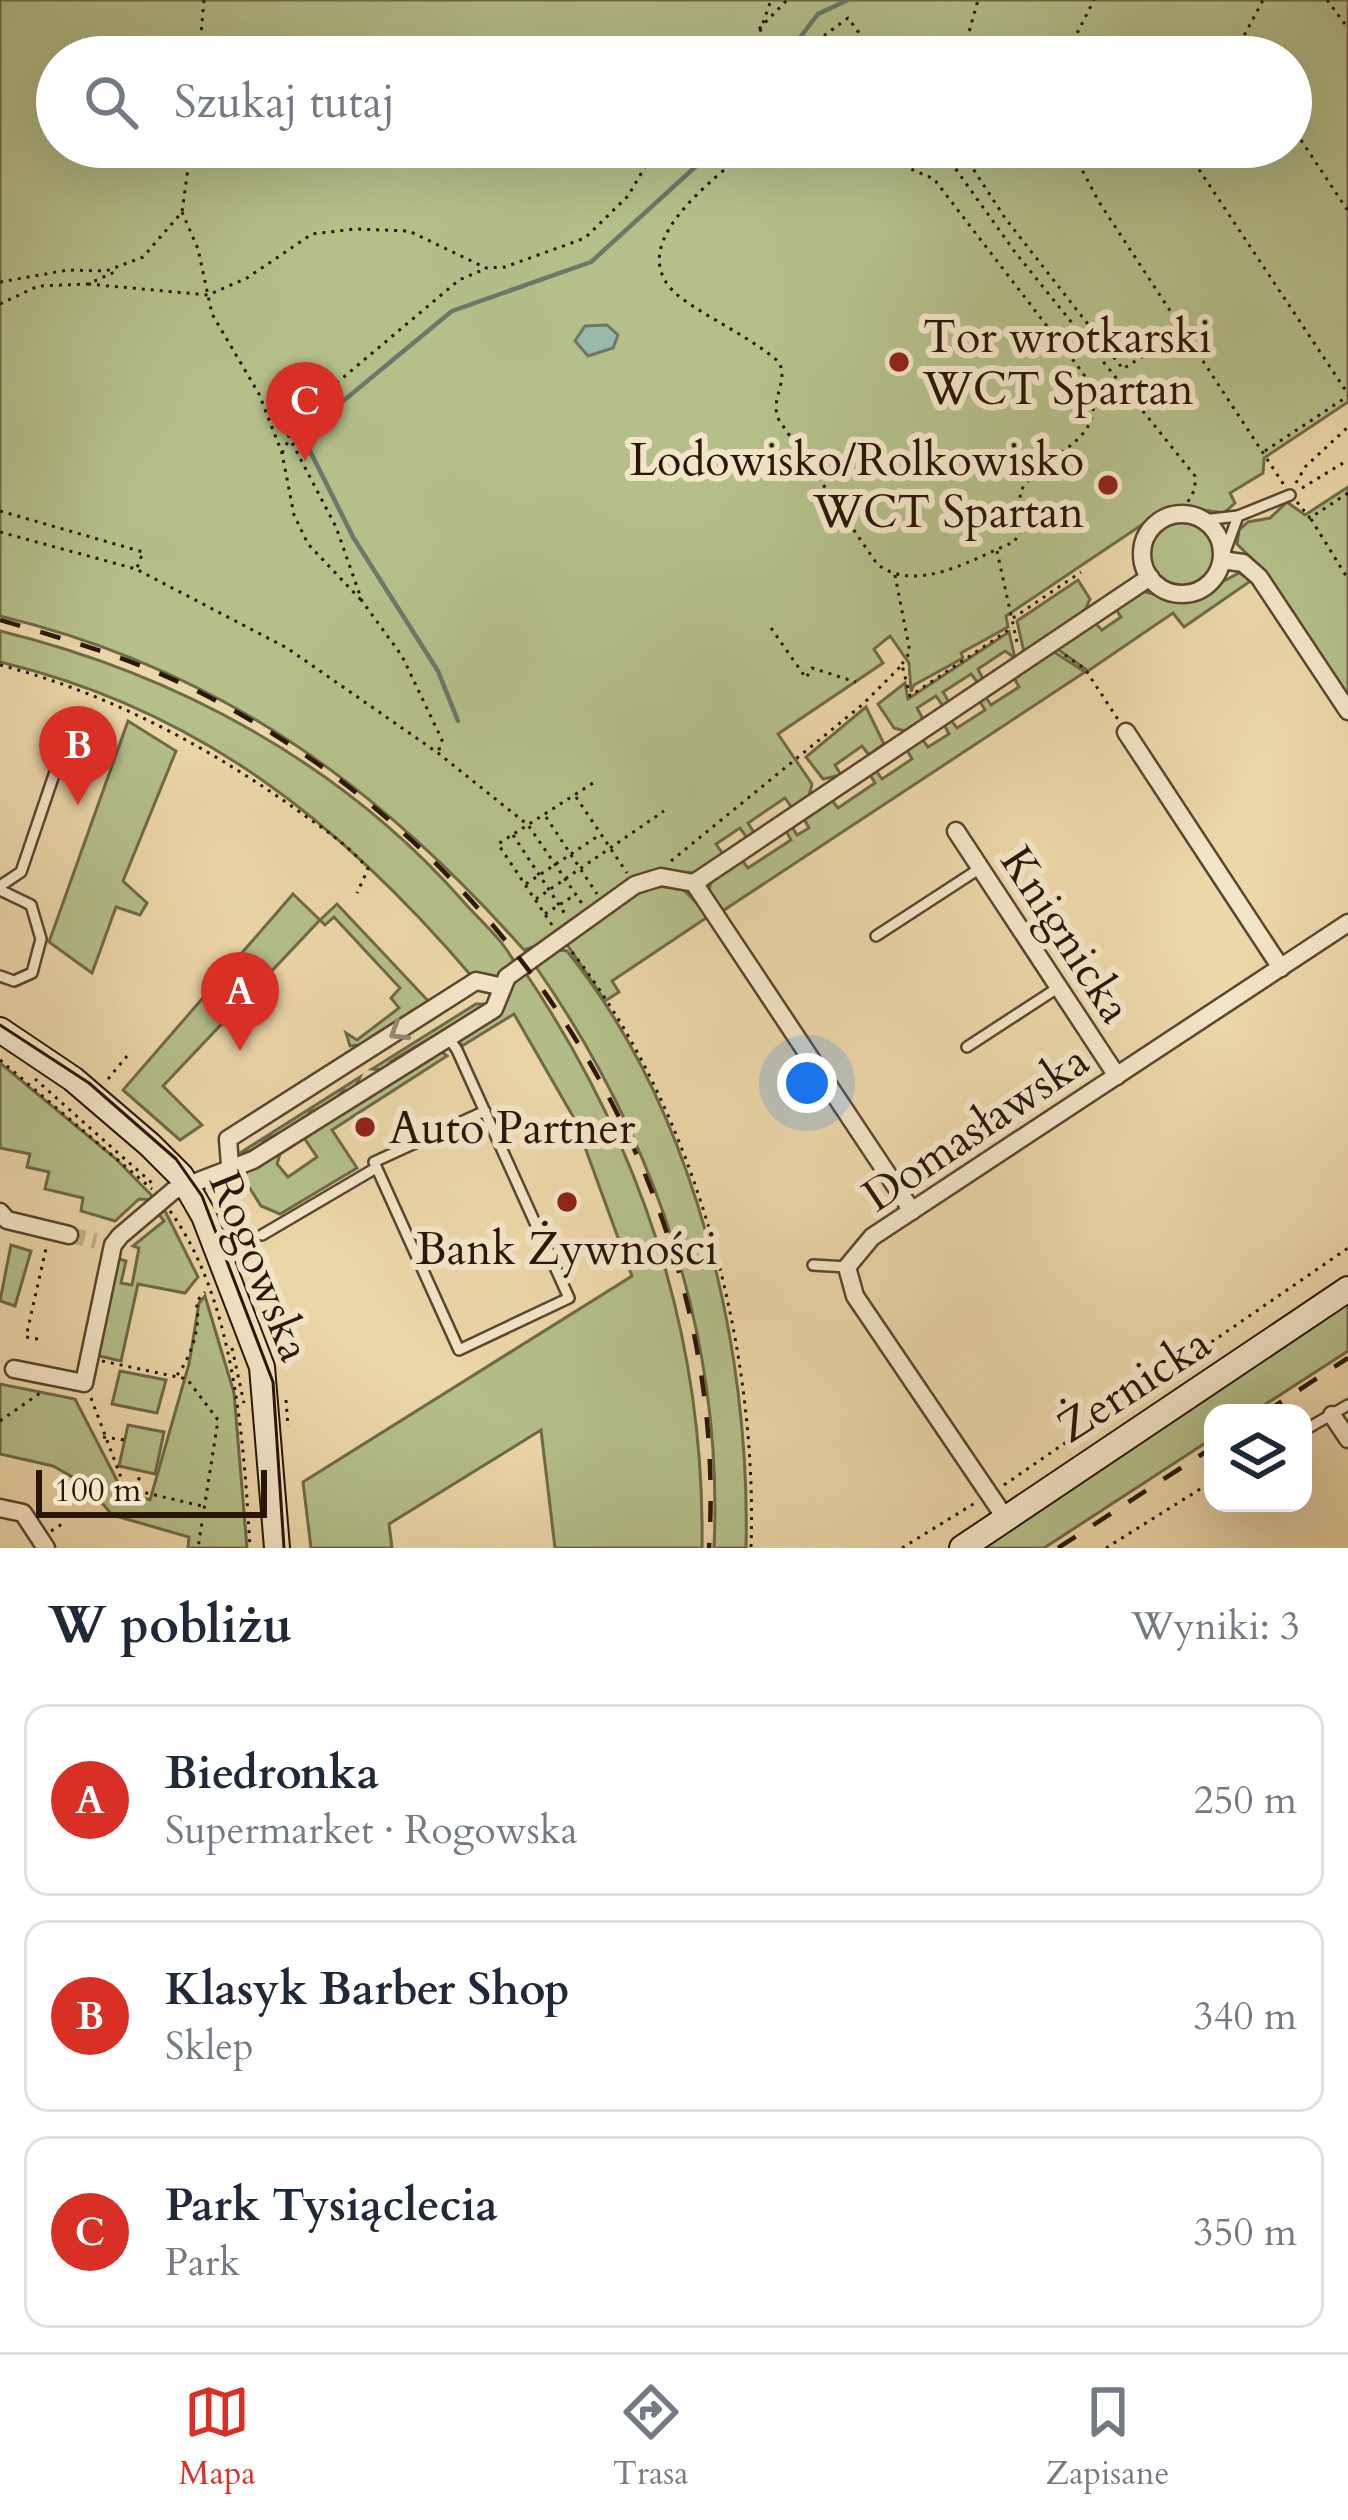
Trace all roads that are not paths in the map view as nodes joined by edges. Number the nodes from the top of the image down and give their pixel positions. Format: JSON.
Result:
{"nodes":[{"id":1,"x":1290,"y":495,"type":"road end"},
{"id":2,"x":1238,"y":516,"type":"junction"},
{"id":3,"x":1203,"y":520,"type":"junction"},
{"id":4,"x":1222,"y":560,"type":"junction"},
{"id":5,"x":1150,"y":577,"type":"junction"},
{"id":6,"x":1348,"y":711,"type":"edge"},
{"id":7,"x":1126,"y":732,"type":"road end"},
{"id":8,"x":58,"y":763,"type":"dead end"},
{"id":9,"x":956,"y":831,"type":"dead end"},
{"id":10,"x":982,"y":867,"type":"junction"},
{"id":11,"x":694,"y":883,"type":"junction"},
{"id":12,"x":0,"y":888,"type":"edge"},
{"id":13,"x":1348,"y":923,"type":"edge"},
{"id":14,"x":876,"y":936,"type":"dead end"},
{"id":15,"x":1281,"y":968,"type":"junction"},
{"id":16,"x":0,"y":976,"type":"edge"},
{"id":17,"x":500,"y":986,"type":"junction"},
{"id":18,"x":1059,"y":986,"type":"junction"},
{"id":19,"x":0,"y":1030,"type":"edge"},
{"id":20,"x":448,"y":1036,"type":"junction"},
{"id":21,"x":967,"y":1047,"type":"dead end"},
{"id":22,"x":355,"y":1058,"type":"junction"},
{"id":23,"x":1117,"y":1076,"type":"junction"},
{"id":24,"x":373,"y":1083,"type":"junction"},
{"id":25,"x":485,"y":1111,"type":"junction"},
{"id":26,"x":230,"y":1165,"type":"junction"},
{"id":27,"x":376,"y":1168,"type":"junction"},
{"id":28,"x":173,"y":1197,"type":"junction"},
{"id":29,"x":912,"y":1211,"type":"junction"},
{"id":30,"x":0,"y":1212,"type":"edge"},
{"id":31,"x":59,"y":1233,"type":"tunnel mouth"},
{"id":32,"x":262,"y":1235,"type":"dead end"},
{"id":33,"x":812,"y":1265,"type":"dead end"},
{"id":34,"x":847,"y":1267,"type":"junction"},
{"id":35,"x":1348,"y":1289,"type":"edge"},
{"id":36,"x":14,"y":1369,"type":"dead end"},
{"id":37,"x":1340,"y":1410,"type":"edge"},
{"id":38,"x":1312,"y":1426,"type":"edge"},
{"id":39,"x":1348,"y":1439,"type":"edge"},
{"id":40,"x":0,"y":1508,"type":"edge"},
{"id":41,"x":1006,"y":1519,"type":"junction"},
{"id":42,"x":46,"y":1548,"type":"edge"},
{"id":43,"x":277,"y":1548,"type":"edge"},
{"id":44,"x":962,"y":1548,"type":"edge"}],
"edges":[{"from":1,"to":2,"type":"lane"},
{"from":2,"to":3,"type":"lane"},
{"from":2,"to":4,"type":"lane"},
{"from":3,"to":4,"type":"street"},
{"from":3,"to":5,"type":"street"},
{"from":4,"to":5,"type":"street"},
{"from":4,"to":6,"type":"street"},
{"from":5,"to":11,"type":"street"},
{"from":7,"to":15,"type":"street"},
{"from":8,"to":12,"type":"lane"},
{"from":9,"to":10,"type":"street","name":"Knignicka"},
{"from":10,"to":14,"type":"lane"},
{"from":10,"to":18,"type":"street","name":"Knignicka"},
{"from":11,"to":17,"type":"street"},
{"from":11,"to":29,"type":"street"},
{"from":12,"to":16,"type":"lane"},
{"from":13,"to":15,"type":"street","name":"Domasławska"},
{"from":15,"to":23,"type":"street","name":"Domasławska"},
{"from":17,"to":20,"type":"street"},
{"from":17,"to":22,"type":"street","one_way":true},
{"from":18,"to":21,"type":"lane"},
{"from":18,"to":23,"type":"street","name":"Knignicka"},
{"from":19,"to":28,"type":"street","name":"Rogowska"},
{"from":20,"to":24,"type":"street"},
{"from":20,"to":25,"type":"lane"},
{"from":22,"to":24,"type":"street"},
{"from":22,"to":26,"type":"street"},
{"from":23,"to":29,"type":"street","name":"Domasławska"},
{"from":24,"to":26,"type":"street"},
{"from":25,"to":27,"type":"lane"},
{"from":25,"to":27,"type":"lane"},
{"from":26,"to":28,"type":"street"},
{"from":27,"to":32,"type":"lane"},
{"from":28,"to":36,"type":"street"},
{"from":28,"to":43,"type":"street","name":"Rogowska"},
{"from":29,"to":34,"type":"street","name":"Domasławska"},
{"from":30,"to":31,"type":"street"},
{"from":33,"to":34,"type":"lane"},
{"from":34,"to":41,"type":"street","name":"Domasławska"},
{"from":35,"to":41,"type":"street","name":"Żernicka"},
{"from":37,"to":38,"type":"lane"},
{"from":37,"to":39,"type":"street"},
{"from":40,"to":42,"type":"street"},
{"from":41,"to":44,"type":"street","name":"Żernicka"}]}
